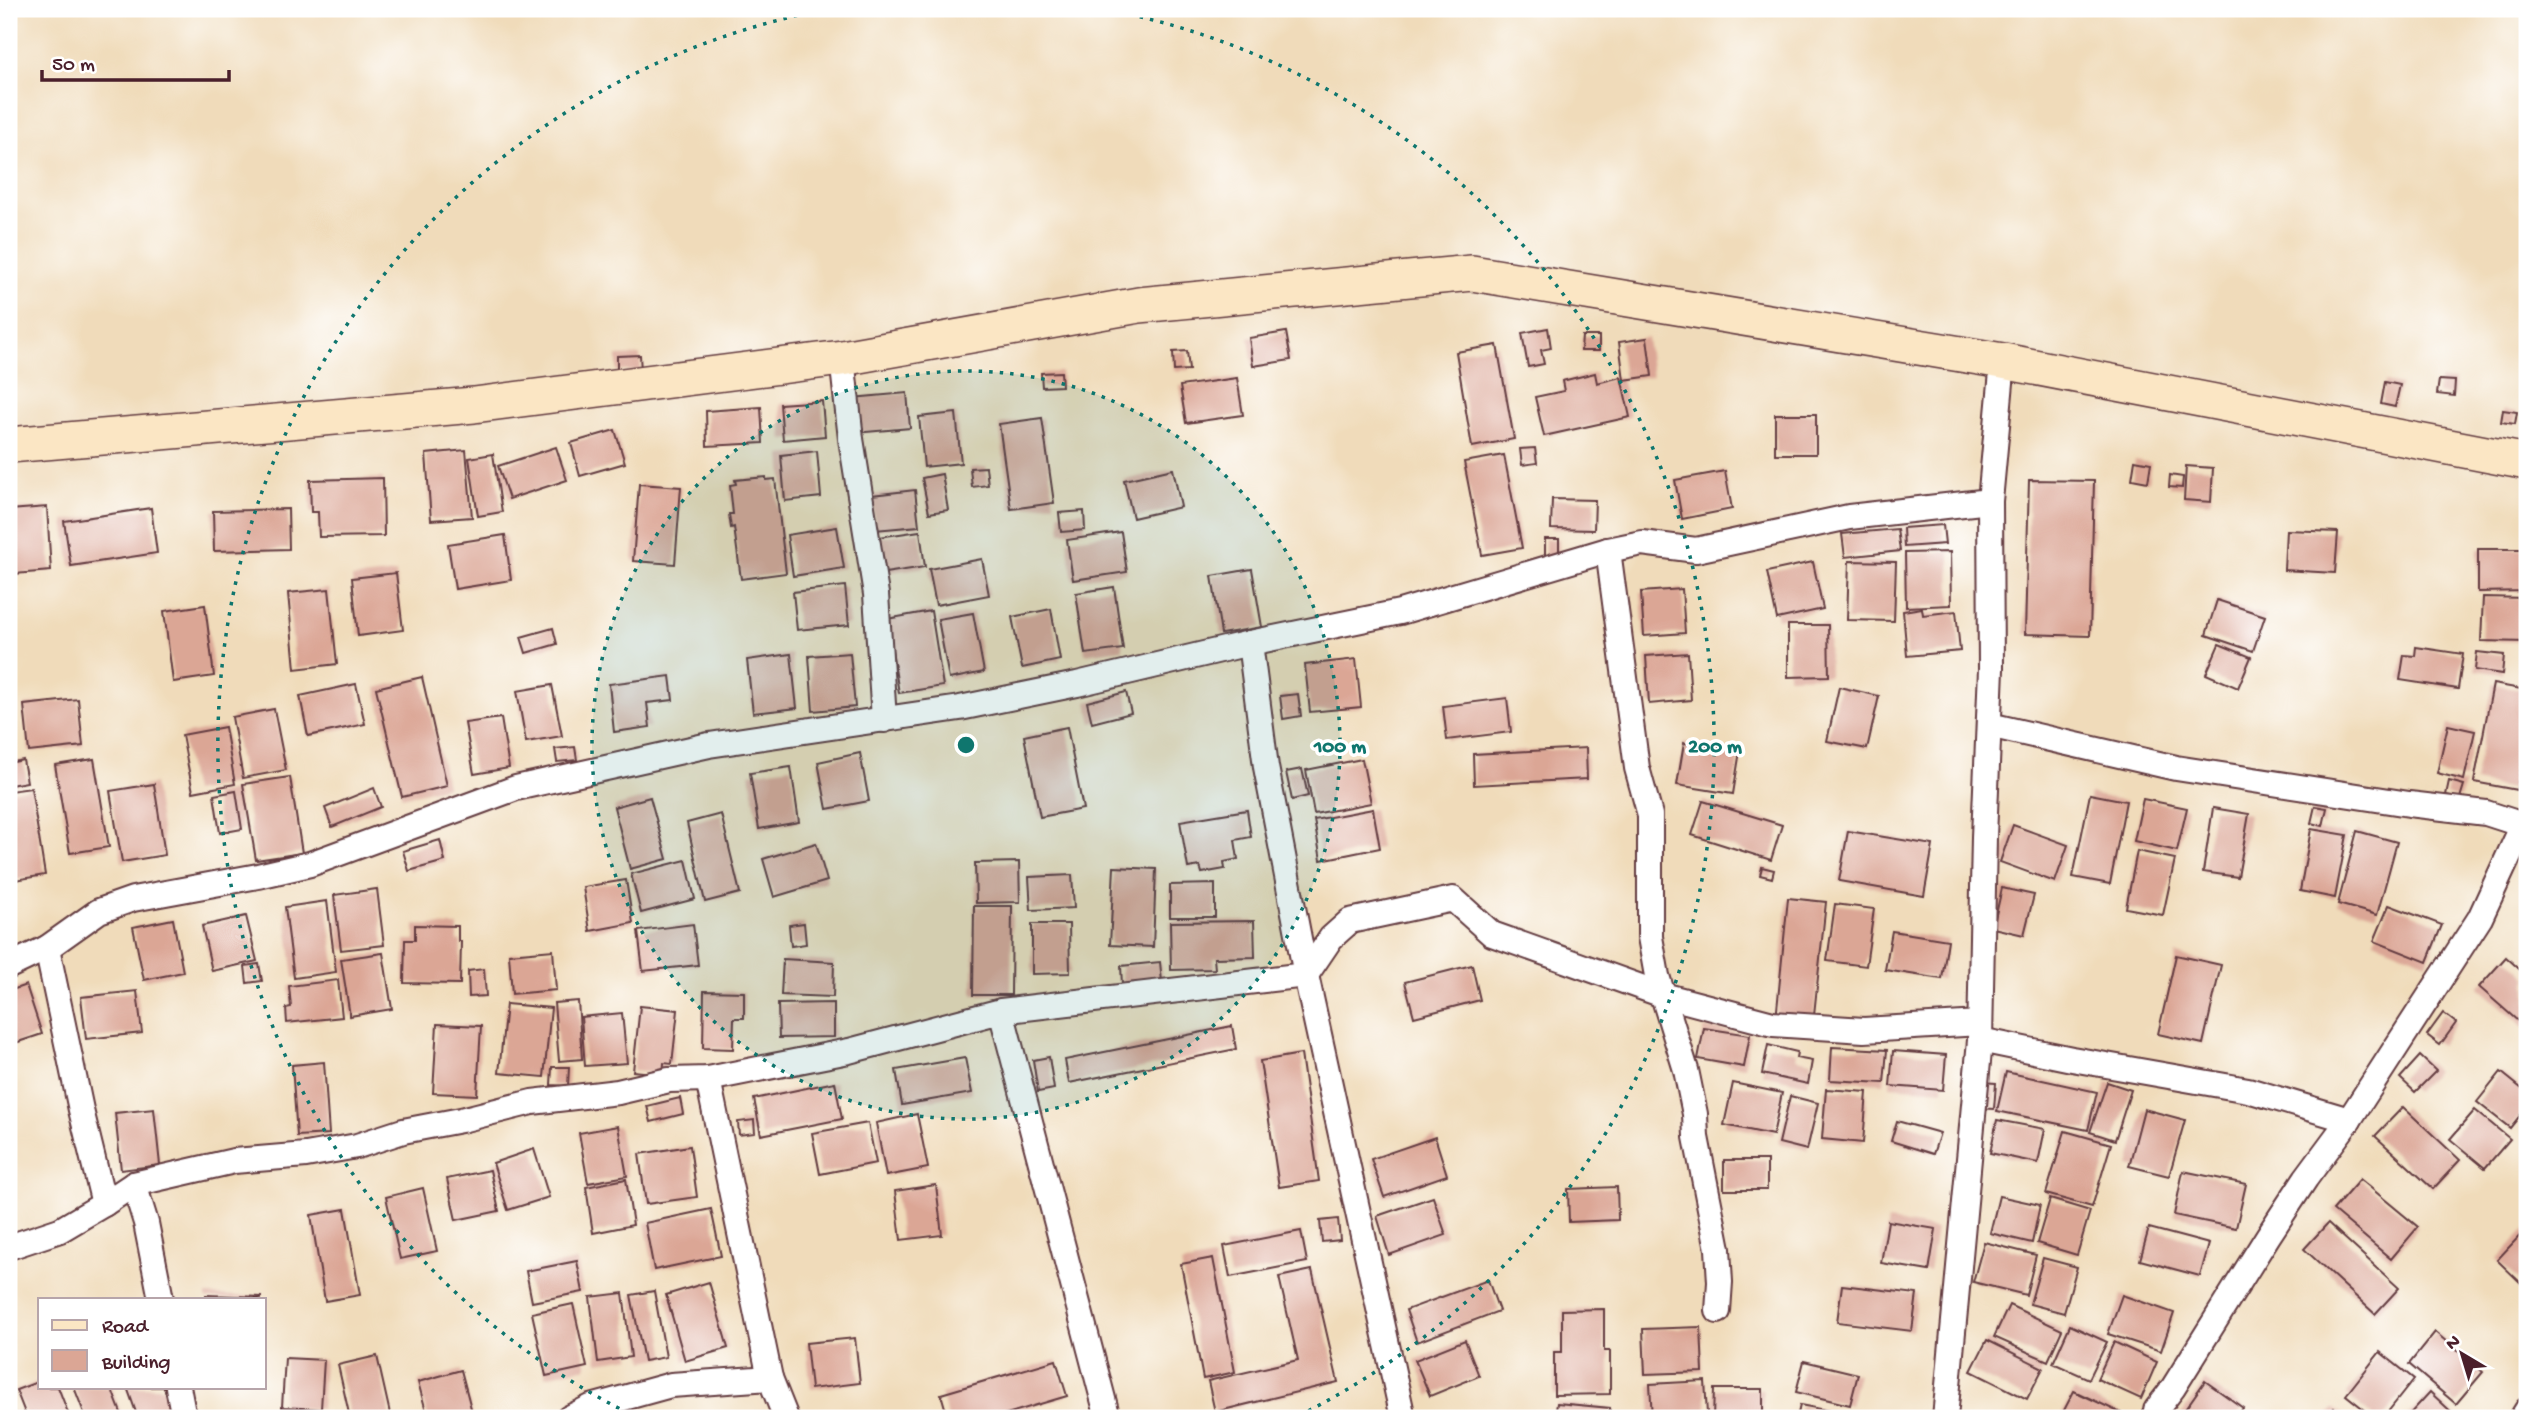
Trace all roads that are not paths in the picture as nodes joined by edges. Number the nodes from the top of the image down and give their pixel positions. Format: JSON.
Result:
{"nodes":[{"id":1,"x":842,"y":358,"type":"junction"},
{"id":2,"x":2003,"y":361,"type":"junction"},
{"id":3,"x":9,"y":445,"type":"edge"},
{"id":4,"x":2527,"y":462,"type":"edge"},
{"id":5,"x":1990,"y":501,"type":"junction"},
{"id":6,"x":1608,"y":550,"type":"junction"},
{"id":7,"x":1250,"y":643,"type":"junction"},
{"id":8,"x":884,"y":720,"type":"junction"},
{"id":9,"x":1989,"y":725,"type":"junction"},
{"id":10,"x":47,"y":948,"type":"junction"},
{"id":11,"x":9,"y":966,"type":"edge"},
{"id":12,"x":1306,"y":975,"type":"junction"},
{"id":13,"x":1663,"y":995,"type":"junction"},
{"id":14,"x":1001,"y":1011,"type":"junction"},
{"id":15,"x":1980,"y":1031,"type":"junction"},
{"id":16,"x":708,"y":1079,"type":"junction"},
{"id":17,"x":2349,"y":1120,"type":"junction"},
{"id":18,"x":134,"y":1184,"type":"junction"},
{"id":19,"x":104,"y":1204,"type":"junction"},
{"id":20,"x":9,"y":1247,"type":"edge"},
{"id":21,"x":161,"y":1298,"type":"edge"},
{"id":22,"x":1718,"y":1311,"type":"dead end"},
{"id":23,"x":770,"y":1378,"type":"junction"},
{"id":24,"x":178,"y":1388,"type":"edge"},
{"id":25,"x":2527,"y":1410,"type":"edge"},
{"id":26,"x":2154,"y":1416,"type":"edge"},
{"id":27,"x":184,"y":1418,"type":"edge"},
{"id":28,"x":569,"y":1418,"type":"edge"},
{"id":29,"x":786,"y":1418,"type":"edge"},
{"id":30,"x":1108,"y":1418,"type":"edge"},
{"id":31,"x":1403,"y":1418,"type":"edge"},
{"id":32,"x":1945,"y":1418,"type":"edge"},
{"id":33,"x":2522,"y":1418,"type":"edge"}],
"edges":[{"from":1,"to":2,"type":"street"},
{"from":1,"to":3,"type":"street"},
{"from":1,"to":8,"type":"street"},
{"from":2,"to":4,"type":"street"},
{"from":2,"to":5,"type":"street"},
{"from":5,"to":6,"type":"street"},
{"from":5,"to":9,"type":"street"},
{"from":6,"to":7,"type":"street"},
{"from":6,"to":13,"type":"street"},
{"from":7,"to":8,"type":"street"},
{"from":7,"to":12,"type":"street"},
{"from":8,"to":10,"type":"street"},
{"from":9,"to":15,"type":"street"},
{"from":9,"to":17,"type":"street"},
{"from":10,"to":11,"type":"street"},
{"from":10,"to":19,"type":"street"},
{"from":12,"to":13,"type":"street"},
{"from":12,"to":14,"type":"street"},
{"from":12,"to":31,"type":"street"},
{"from":13,"to":15,"type":"street"},
{"from":13,"to":22,"type":"street"},
{"from":14,"to":16,"type":"street"},
{"from":14,"to":30,"type":"street"},
{"from":15,"to":17,"type":"street"},
{"from":15,"to":32,"type":"street"},
{"from":16,"to":18,"type":"street"},
{"from":16,"to":23,"type":"street"},
{"from":17,"to":26,"type":"street"},
{"from":18,"to":19,"type":"street"},
{"from":18,"to":21,"type":"street"},
{"from":19,"to":20,"type":"street"},
{"from":23,"to":28,"type":"street"},
{"from":23,"to":29,"type":"street"},
{"from":24,"to":27,"type":"street"},
{"from":25,"to":33,"type":"street"}]}
